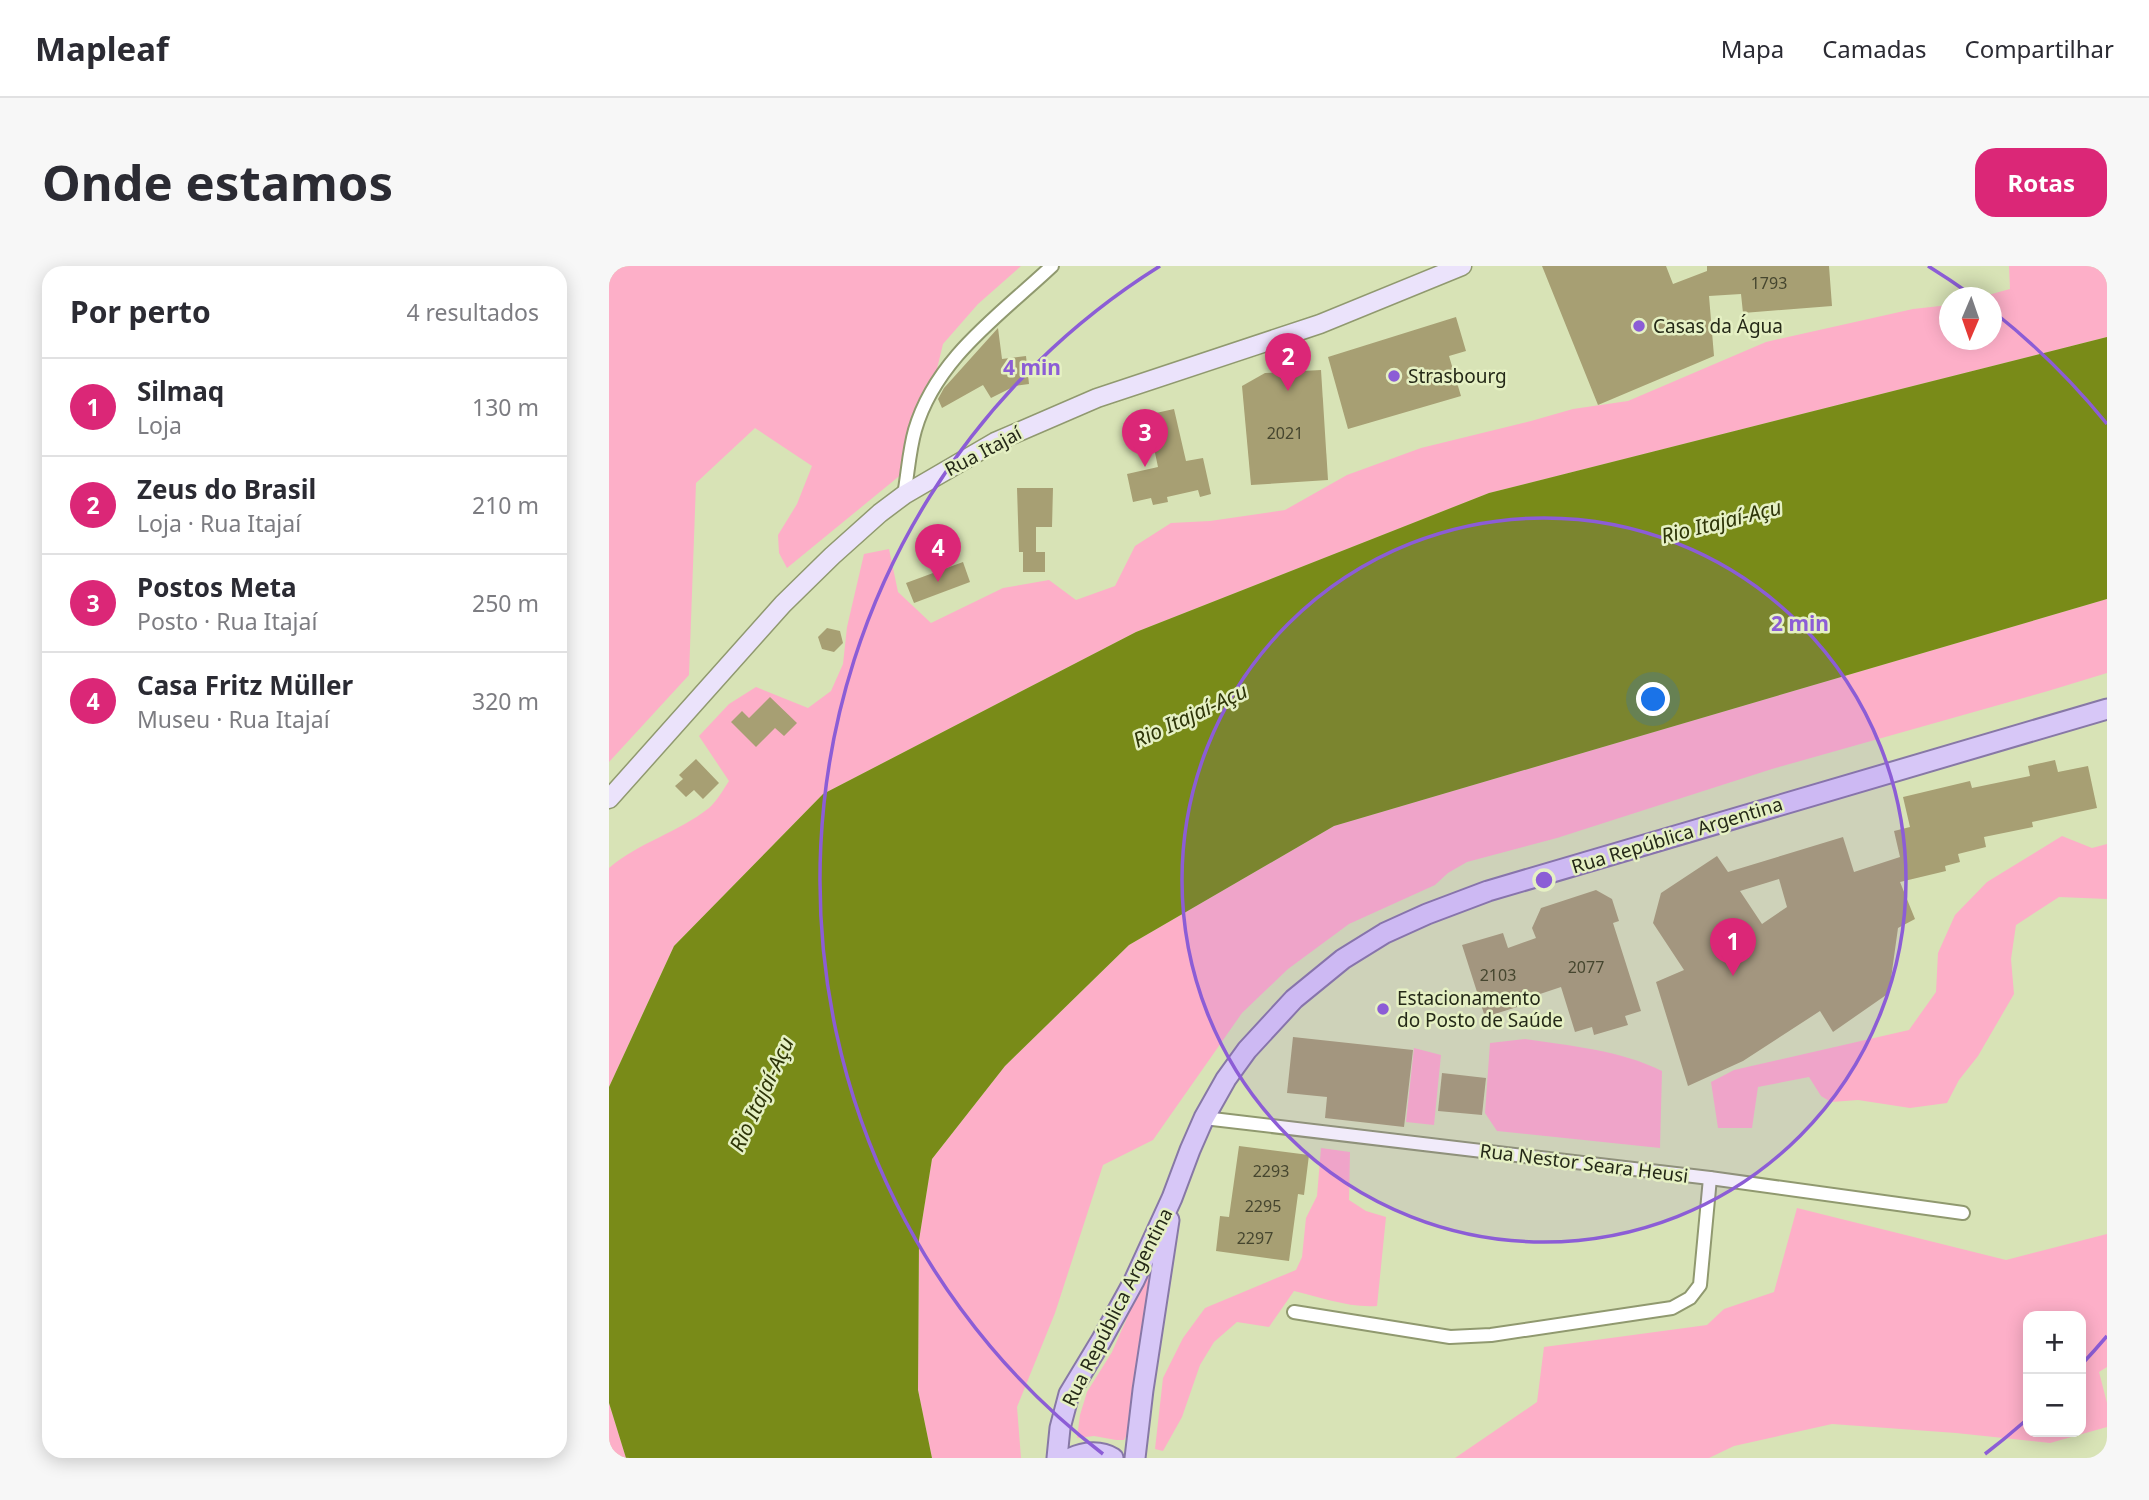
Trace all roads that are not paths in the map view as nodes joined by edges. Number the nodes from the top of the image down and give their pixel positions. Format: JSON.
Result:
{"nodes":[{"id":1,"x":1052,"y":266,"type":"edge"},
{"id":2,"x":1462,"y":266,"type":"edge"},
{"id":3,"x":904,"y":495,"type":"junction"},
{"id":4,"x":2107,"y":709,"type":"edge"},
{"id":5,"x":609,"y":799,"type":"edge"},
{"id":6,"x":1204,"y":1118,"type":"junction"},
{"id":7,"x":1710,"y":1178,"type":"junction"},
{"id":8,"x":1172,"y":1198,"type":"junction"},
{"id":9,"x":1962,"y":1213,"type":"dead end"},
{"id":10,"x":1294,"y":1311,"type":"dead end"},
{"id":11,"x":1057,"y":1458,"type":"edge"},
{"id":12,"x":1070,"y":1458,"type":"edge"},
{"id":13,"x":1113,"y":1458,"type":"edge"},
{"id":14,"x":1135,"y":1458,"type":"edge"}],
"edges":[{"from":1,"to":3,"type":"street"},
{"from":2,"to":3,"type":"main road","name":"Rua Itajaí"},
{"from":3,"to":5,"type":"main road","name":"Rua Itajaí"},
{"from":4,"to":6,"type":"main road","name":"Rua República Argentina"},
{"from":6,"to":7,"type":"street","name":"Rua Nestor Seara Heusi"},
{"from":6,"to":8,"type":"main road","name":"Rua República Argentina"},
{"from":7,"to":9,"type":"street","name":"Rua Nestor Seara Heusi"},
{"from":7,"to":10,"type":"street"},
{"from":8,"to":11,"type":"main road","name":"Rua República Argentina"},
{"from":8,"to":14,"type":"main road","name":"Rua República Argentina"},
{"from":12,"to":13,"type":"main road"}]}
